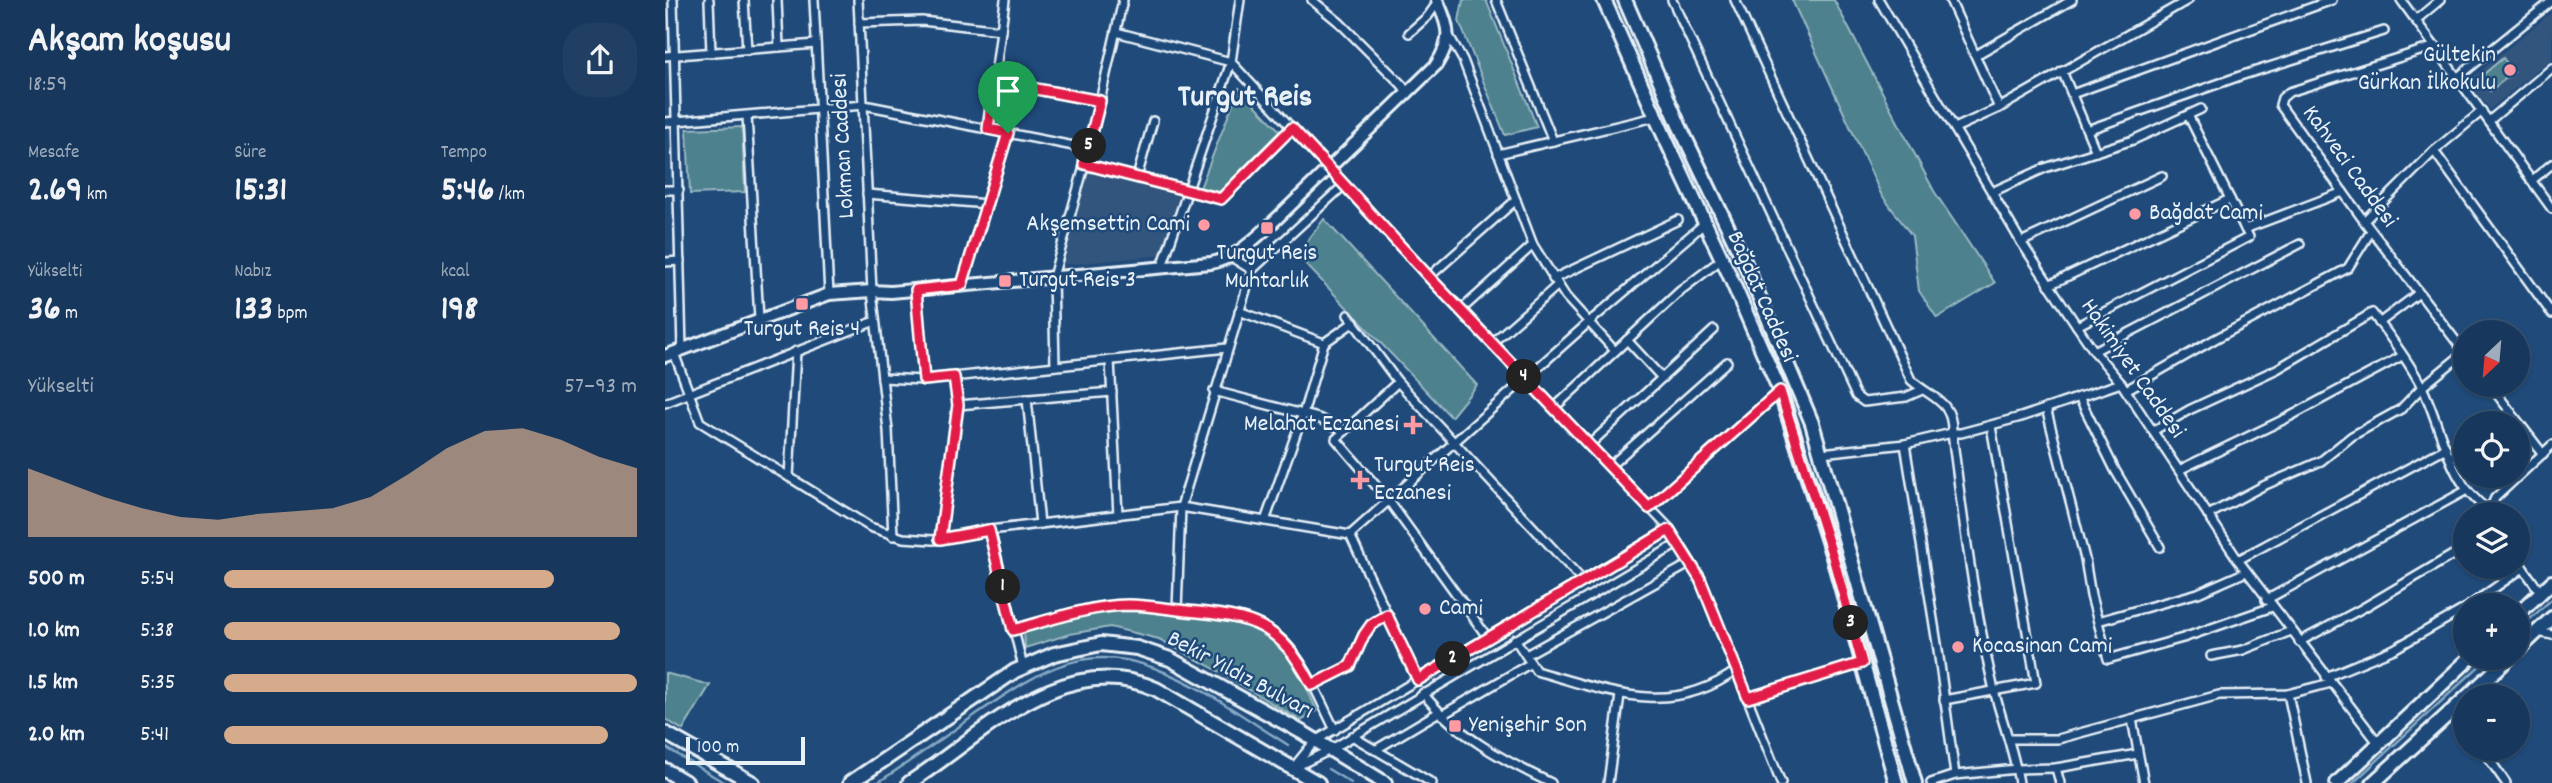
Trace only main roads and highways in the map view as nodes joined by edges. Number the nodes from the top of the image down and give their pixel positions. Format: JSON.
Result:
{"nodes":[{"id":1,"x":1604,"y":0,"type":"edge"},
{"id":2,"x":1625,"y":0,"type":"edge"},
{"id":3,"x":2552,"y":582,"type":"edge"},
{"id":4,"x":2530,"y":603,"type":"edge"},
{"id":5,"x":2552,"y":618,"type":"edge"},
{"id":6,"x":2530,"y":639,"type":"edge"},
{"id":7,"x":2457,"y":670,"type":"edge"},
{"id":8,"x":2496,"y":670,"type":"edge"},
{"id":9,"x":2481,"y":684,"type":"edge"},
{"id":10,"x":2453,"y":710,"type":"edge"},
{"id":11,"x":665,"y":733,"type":"edge"},
{"id":12,"x":665,"y":770,"type":"edge"},
{"id":13,"x":914,"y":782,"type":"edge"},
{"id":14,"x":687,"y":783,"type":"edge"},
{"id":15,"x":753,"y":783,"type":"edge"},
{"id":16,"x":850,"y":783,"type":"edge"},
{"id":17,"x":1318,"y":783,"type":"edge"},
{"id":18,"x":1385,"y":783,"type":"edge"},
{"id":19,"x":1896,"y":783,"type":"edge"},
{"id":20,"x":1915,"y":783,"type":"edge"},
{"id":21,"x":2337,"y":783,"type":"edge"},
{"id":22,"x":2373,"y":783,"type":"edge"}],
"edges":[{"from":1,"to":19,"type":"main road","name":"Bağdat Caddesi"},
{"from":2,"to":20,"type":"main road","name":"Bağdat Caddesi"},
{"from":3,"to":4,"type":"main road"},
{"from":5,"to":6,"type":"main road"},
{"from":7,"to":21,"type":"main road"},
{"from":8,"to":9,"type":"main road"},
{"from":10,"to":22,"type":"main road"},
{"from":11,"to":15,"type":"main road"},
{"from":12,"to":14,"type":"main road"},
{"from":13,"to":17,"type":"main road"},
{"from":16,"to":18,"type":"main road","name":"Bekir Yıldız Bulvarı"}]}
